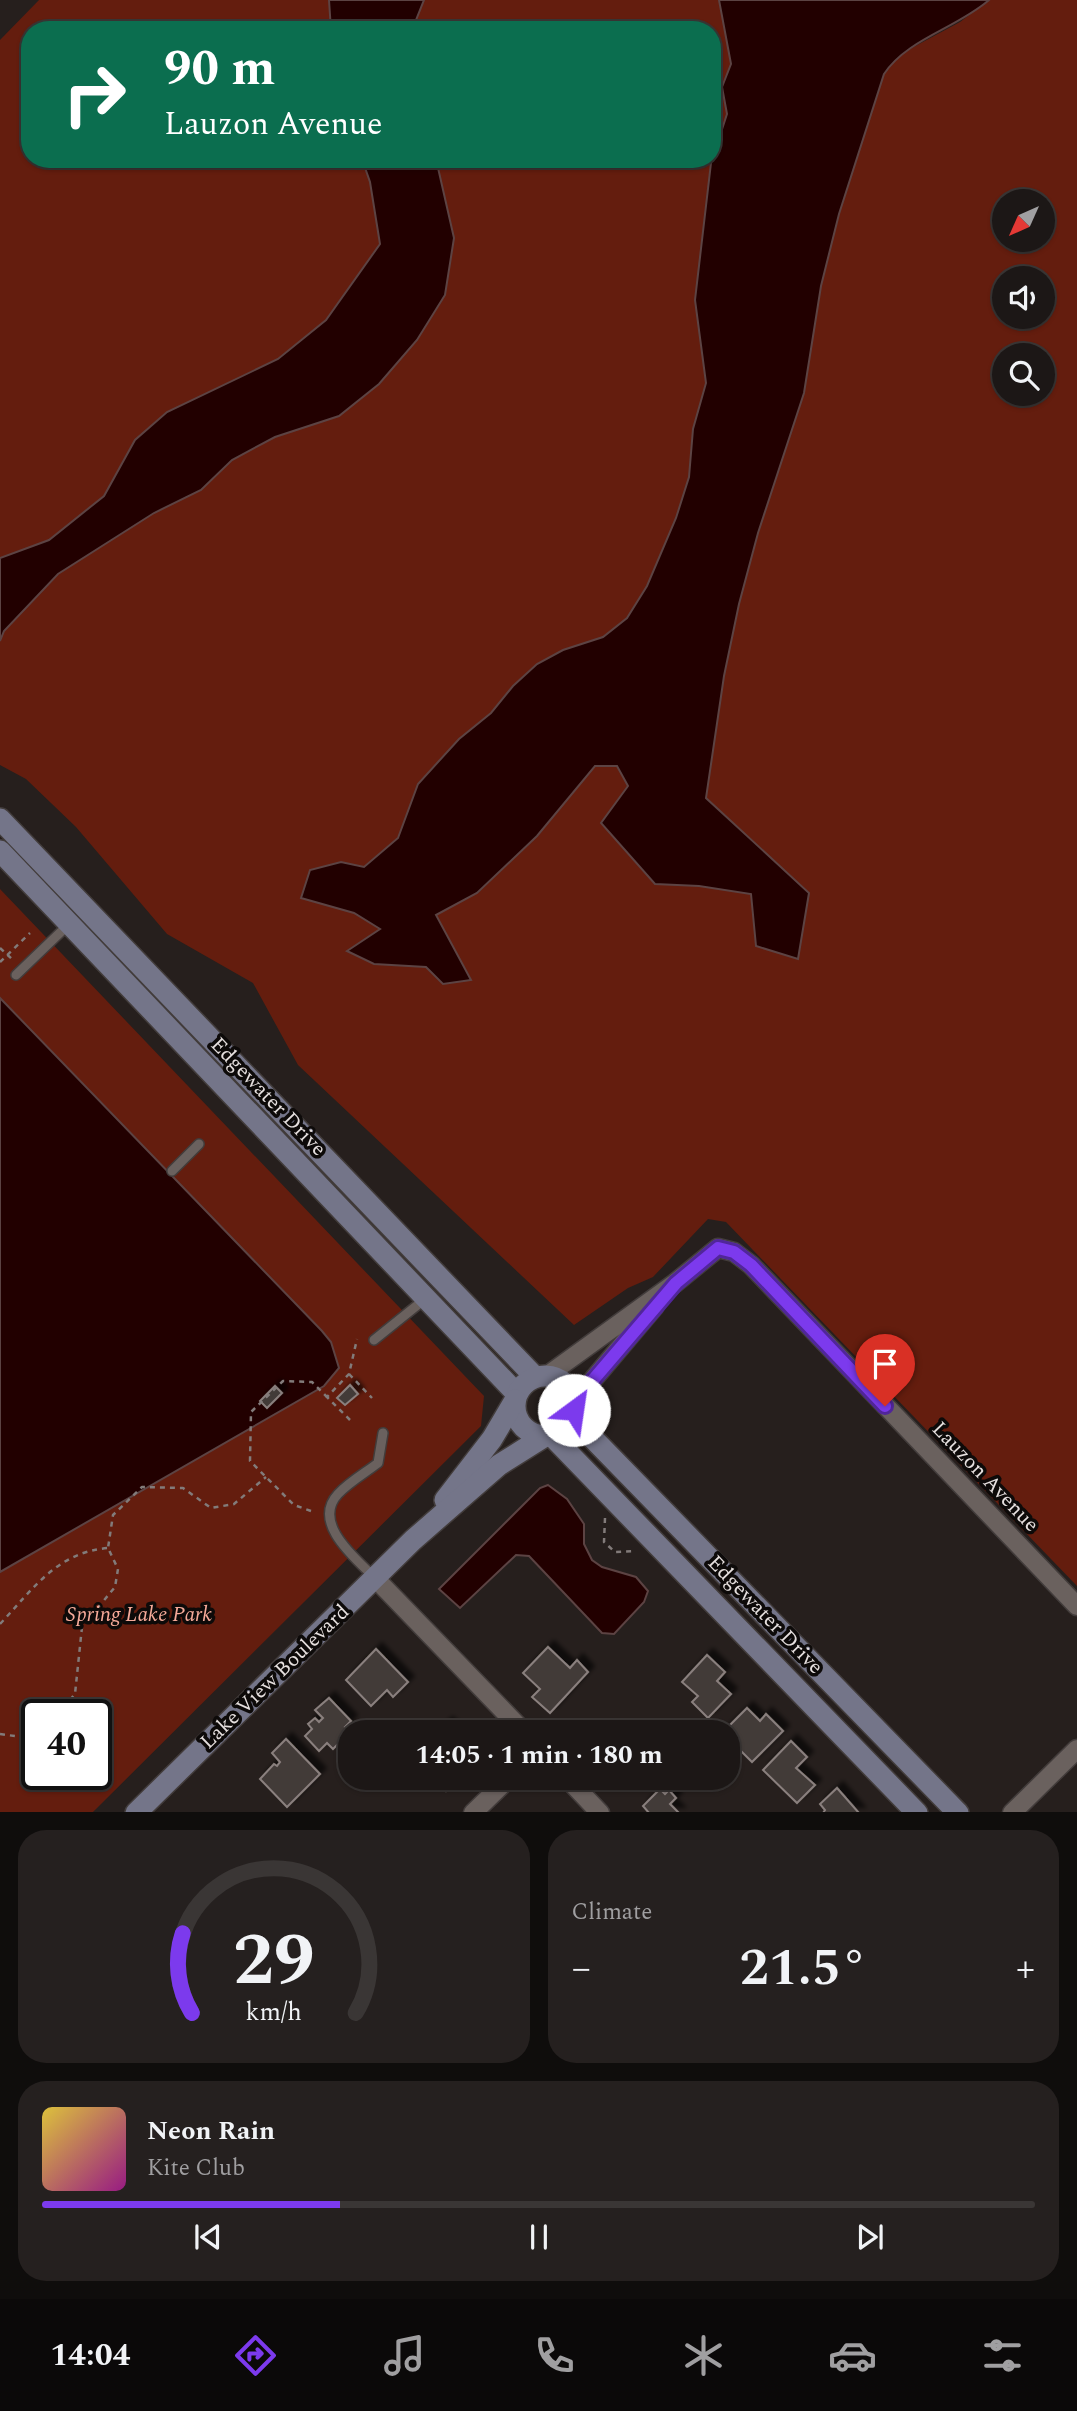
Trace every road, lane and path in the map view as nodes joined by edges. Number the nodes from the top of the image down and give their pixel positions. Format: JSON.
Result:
{"nodes":[{"id":1,"x":0,"y":819,"type":"edge"},
{"id":2,"x":0,"y":851,"type":"edge"},
{"id":3,"x":69,"y":923,"type":"junction"},
{"id":4,"x":30,"y":933,"type":"dead end"},
{"id":5,"x":0,"y":948,"type":"edge"},
{"id":6,"x":8,"y":954,"type":"junction"},
{"id":7,"x":0,"y":962,"type":"edge"},
{"id":8,"x":16,"y":975,"type":"dead end"},
{"id":9,"x":211,"y":1037,"type":"junction"},
{"id":10,"x":198,"y":1144,"type":"dead end"},
{"id":11,"x":172,"y":1171,"type":"dead end"},
{"id":12,"x":676,"y":1283,"type":"junction"},
{"id":13,"x":426,"y":1298,"type":"junction"},
{"id":14,"x":358,"y":1339,"type":"dead end"},
{"id":15,"x":374,"y":1340,"type":"dead end"},
{"id":16,"x":349,"y":1374,"type":"junction"},
{"id":17,"x":542,"y":1376,"type":"junction"},
{"id":18,"x":327,"y":1397,"type":"junction"},
{"id":19,"x":516,"y":1397,"type":"junction"},
{"id":20,"x":372,"y":1398,"type":"dead end"},
{"id":21,"x":574,"y":1410,"type":"junction"},
{"id":22,"x":350,"y":1420,"type":"dead end"},
{"id":23,"x":383,"y":1433,"type":"dead end"},
{"id":24,"x":548,"y":1435,"type":"junction"},
{"id":25,"x":266,"y":1477,"type":"junction"},
{"id":26,"x":311,"y":1511,"type":"dead end"},
{"id":27,"x":605,"y":1515,"type":"dead end"},
{"id":28,"x":413,"y":1540,"type":"junction"},
{"id":29,"x":108,"y":1548,"type":"junction"},
{"id":30,"x":639,"y":1550,"type":"dead end"},
{"id":31,"x":376,"y":1578,"type":"junction"},
{"id":32,"x":1077,"y":1606,"type":"edge"},
{"id":33,"x":0,"y":1624,"type":"edge"},
{"id":34,"x":71,"y":1699,"type":"edge"},
{"id":35,"x":512,"y":1720,"type":"edge"},
{"id":36,"x":0,"y":1734,"type":"edge"},
{"id":37,"x":21,"y":1737,"type":"edge"},
{"id":38,"x":1077,"y":1748,"type":"edge"},
{"id":39,"x":497,"y":1790,"type":"edge"},
{"id":40,"x":579,"y":1790,"type":"edge"},
{"id":41,"x":136,"y":1812,"type":"edge"},
{"id":42,"x":474,"y":1812,"type":"edge"},
{"id":43,"x":600,"y":1812,"type":"edge"},
{"id":44,"x":917,"y":1812,"type":"edge"},
{"id":45,"x":958,"y":1812,"type":"edge"},
{"id":46,"x":1012,"y":1812,"type":"edge"}],
"edges":[{"from":1,"to":9,"type":"street","name":"Edgewater Drive"},
{"from":2,"to":3,"type":"street","name":"Edgewater Drive"},
{"from":3,"to":8,"type":"lane"},
{"from":3,"to":9,"type":"street"},
{"from":3,"to":13,"type":"street","name":"Edgewater Drive"},
{"from":4,"to":6,"type":"path"},
{"from":5,"to":6,"type":"path"},
{"from":6,"to":7,"type":"path"},
{"from":9,"to":17,"type":"street","name":"Edgewater Drive"},
{"from":10,"to":11,"type":"lane"},
{"from":12,"to":17,"type":"street","name":"Lauzon Avenue"},
{"from":12,"to":21,"type":"street","name":"Lauzon Avenue"},
{"from":12,"to":32,"type":"street","name":"Lauzon Avenue"},
{"from":13,"to":15,"type":"lane"},
{"from":13,"to":19,"type":"street","name":"Edgewater Drive"},
{"from":14,"to":16,"type":"path"},
{"from":16,"to":18,"type":"path"},
{"from":16,"to":20,"type":"path"},
{"from":17,"to":19,"type":"street"},
{"from":17,"to":21,"type":"street"},
{"from":18,"to":22,"type":"path"},
{"from":18,"to":25,"type":"path"},
{"from":19,"to":24,"type":"street"},
{"from":19,"to":28,"type":"street","name":"Lake View Boulevard"},
{"from":21,"to":24,"type":"street"},
{"from":21,"to":45,"type":"street","name":"Edgewater Drive"},
{"from":23,"to":31,"type":"lane"},
{"from":24,"to":28,"type":"street","name":"Lake View Boulevard"},
{"from":24,"to":44,"type":"street","name":"Edgewater Drive"},
{"from":25,"to":26,"type":"path"},
{"from":25,"to":29,"type":"path"},
{"from":27,"to":30,"type":"path"},
{"from":28,"to":31,"type":"street","name":"Lake View Boulevard"},
{"from":29,"to":33,"type":"path"},
{"from":29,"to":34,"type":"path"},
{"from":31,"to":35,"type":"street"},
{"from":31,"to":41,"type":"street","name":"Lake View Boulevard"},
{"from":36,"to":37,"type":"path"},
{"from":38,"to":46,"type":"street"},
{"from":39,"to":42,"type":"street"},
{"from":40,"to":43,"type":"street"}]}
